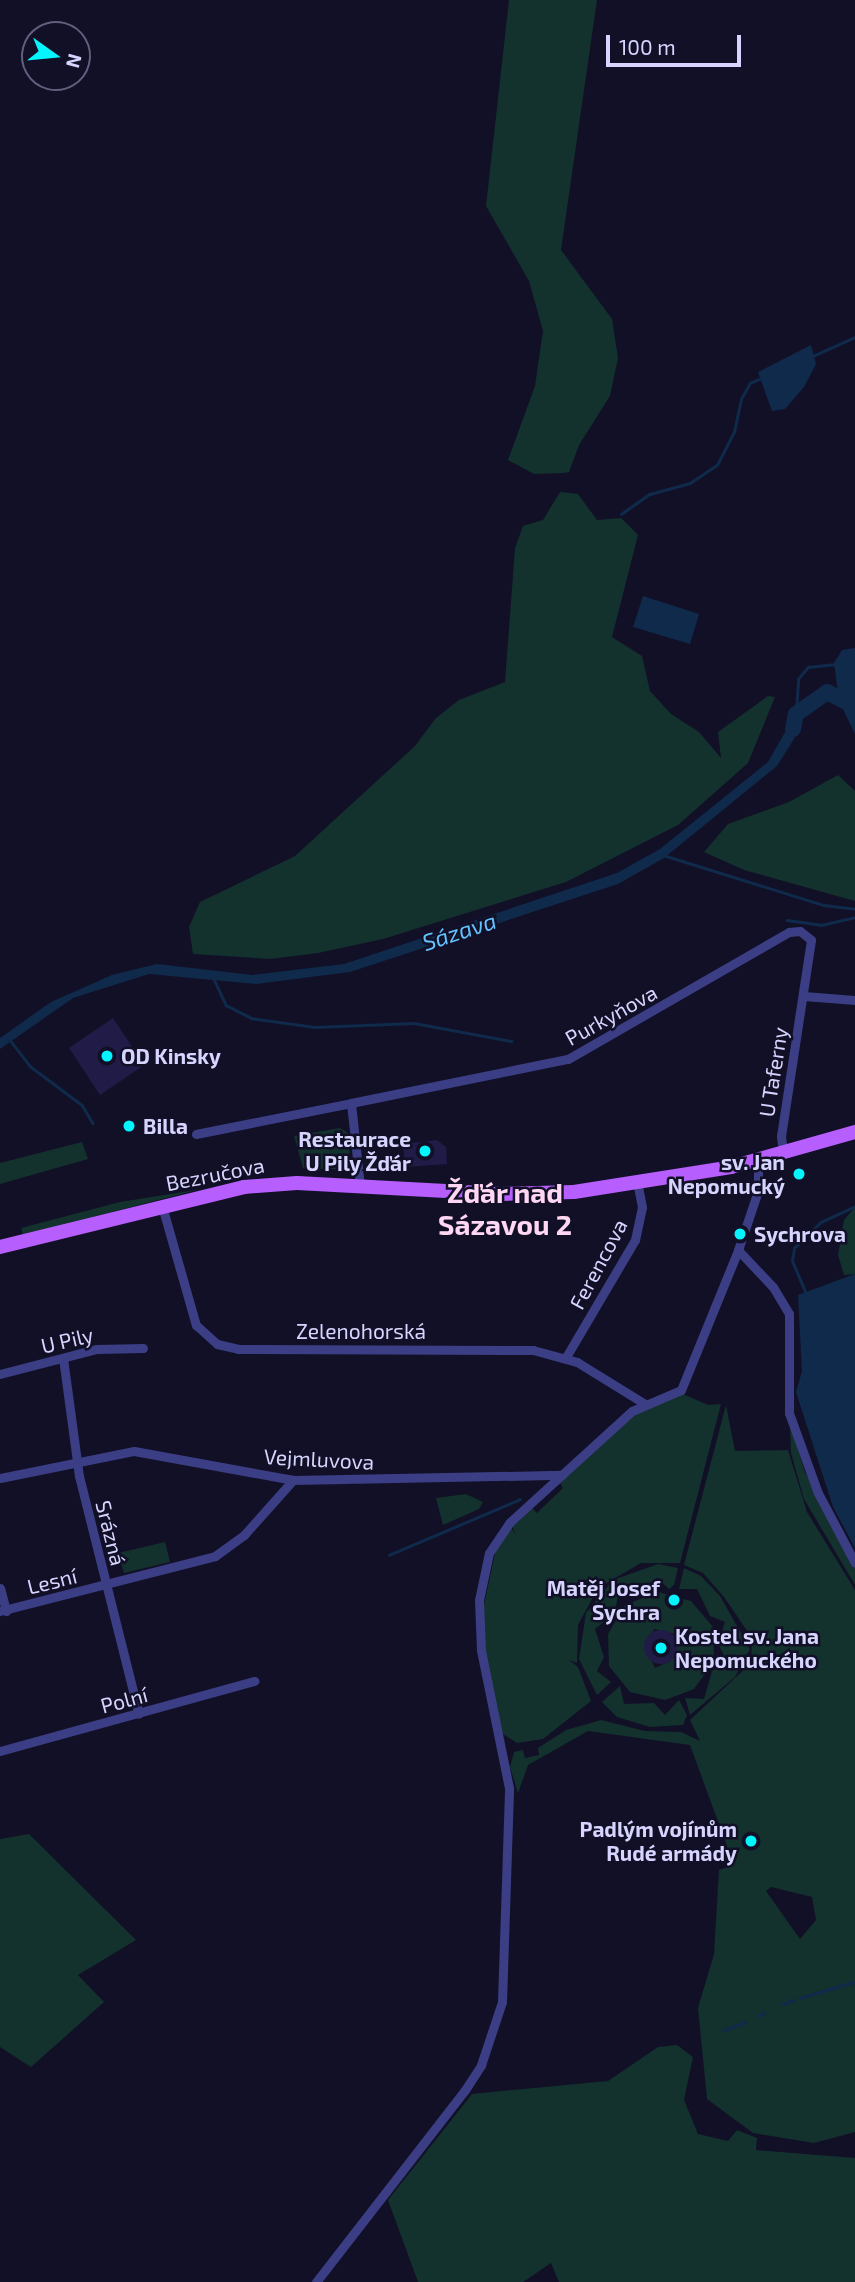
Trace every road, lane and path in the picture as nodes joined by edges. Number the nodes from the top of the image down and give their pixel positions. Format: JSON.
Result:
{"nodes":[{"id":1,"x":789,"y":932,"type":"joint"},
{"id":2,"x":804,"y":996,"type":"junction"},
{"id":3,"x":855,"y":1000,"type":"edge"},
{"id":4,"x":351,"y":1103,"type":"junction"},
{"id":5,"x":855,"y":1132,"type":"edge"},
{"id":6,"x":196,"y":1134,"type":"dead end"},
{"id":7,"x":783,"y":1153,"type":"junction"},
{"id":8,"x":758,"y":1161,"type":"junction"},
{"id":9,"x":637,"y":1182,"type":"junction"},
{"id":10,"x":360,"y":1186,"type":"junction"},
{"id":11,"x":162,"y":1206,"type":"junction"},
{"id":12,"x":0,"y":1247,"type":"edge"},
{"id":13,"x":738,"y":1250,"type":"junction"},
{"id":14,"x":143,"y":1348,"type":"dead end"},
{"id":15,"x":566,"y":1357,"type":"junction"},
{"id":16,"x":63,"y":1358,"type":"junction"},
{"id":17,"x":0,"y":1374,"type":"edge"},
{"id":18,"x":645,"y":1404,"type":"junction"},
{"id":19,"x":78,"y":1458,"type":"junction"},
{"id":20,"x":562,"y":1475,"type":"junction"},
{"id":21,"x":0,"y":1478,"type":"edge"},
{"id":22,"x":293,"y":1480,"type":"junction"},
{"id":23,"x":855,"y":1563,"type":"edge"},
{"id":24,"x":107,"y":1586,"type":"junction"},
{"id":25,"x":0,"y":1588,"type":"edge"},
{"id":26,"x":3,"y":1611,"type":"edge"},
{"id":27,"x":255,"y":1681,"type":"dead end"},
{"id":28,"x":139,"y":1714,"type":"junction"},
{"id":29,"x":0,"y":1751,"type":"edge"},
{"id":30,"x":316,"y":2282,"type":"edge"}],
"edges":[{"from":1,"to":2,"type":"street","name":"U Taferny"},
{"from":1,"to":4,"type":"street","name":"Purkyňova"},
{"from":2,"to":3,"type":"street"},
{"from":2,"to":7,"type":"street","name":"U Taferny"},
{"from":4,"to":6,"type":"street","name":"Purkyňova"},
{"from":4,"to":10,"type":"street"},
{"from":5,"to":7,"type":"main road","name":"Bezručova"},
{"from":7,"to":8,"type":"main road","name":"Bezručova"},
{"from":8,"to":9,"type":"main road","name":"Bezručova"},
{"from":8,"to":13,"type":"street"},
{"from":9,"to":10,"type":"main road","name":"Bezručova"},
{"from":9,"to":15,"type":"street","name":"Ferencova"},
{"from":10,"to":11,"type":"main road","name":"Bezručova"},
{"from":11,"to":12,"type":"main road","name":"Bezručova"},
{"from":11,"to":15,"type":"street","name":"Zelenohorská"},
{"from":13,"to":18,"type":"street"},
{"from":13,"to":23,"type":"street"},
{"from":14,"to":16,"type":"street","name":"U Pily"},
{"from":15,"to":18,"type":"street","name":"Zelenohorská"},
{"from":16,"to":17,"type":"street","name":"U Pily"},
{"from":16,"to":19,"type":"street","name":"Srázná"},
{"from":18,"to":20,"type":"street"},
{"from":19,"to":21,"type":"street","name":"Vejmluvova"},
{"from":19,"to":22,"type":"street","name":"Vejmluvova"},
{"from":19,"to":24,"type":"street","name":"Srázná"},
{"from":20,"to":22,"type":"street","name":"Vejmluvova"},
{"from":20,"to":30,"type":"street"},
{"from":22,"to":24,"type":"street","name":"Lesní"},
{"from":24,"to":26,"type":"street","name":"Lesní"},
{"from":24,"to":28,"type":"street","name":"Srázná"},
{"from":25,"to":26,"type":"street","name":"Lesní"},
{"from":27,"to":28,"type":"street","name":"Polní"},
{"from":28,"to":29,"type":"street","name":"Polní"}]}
